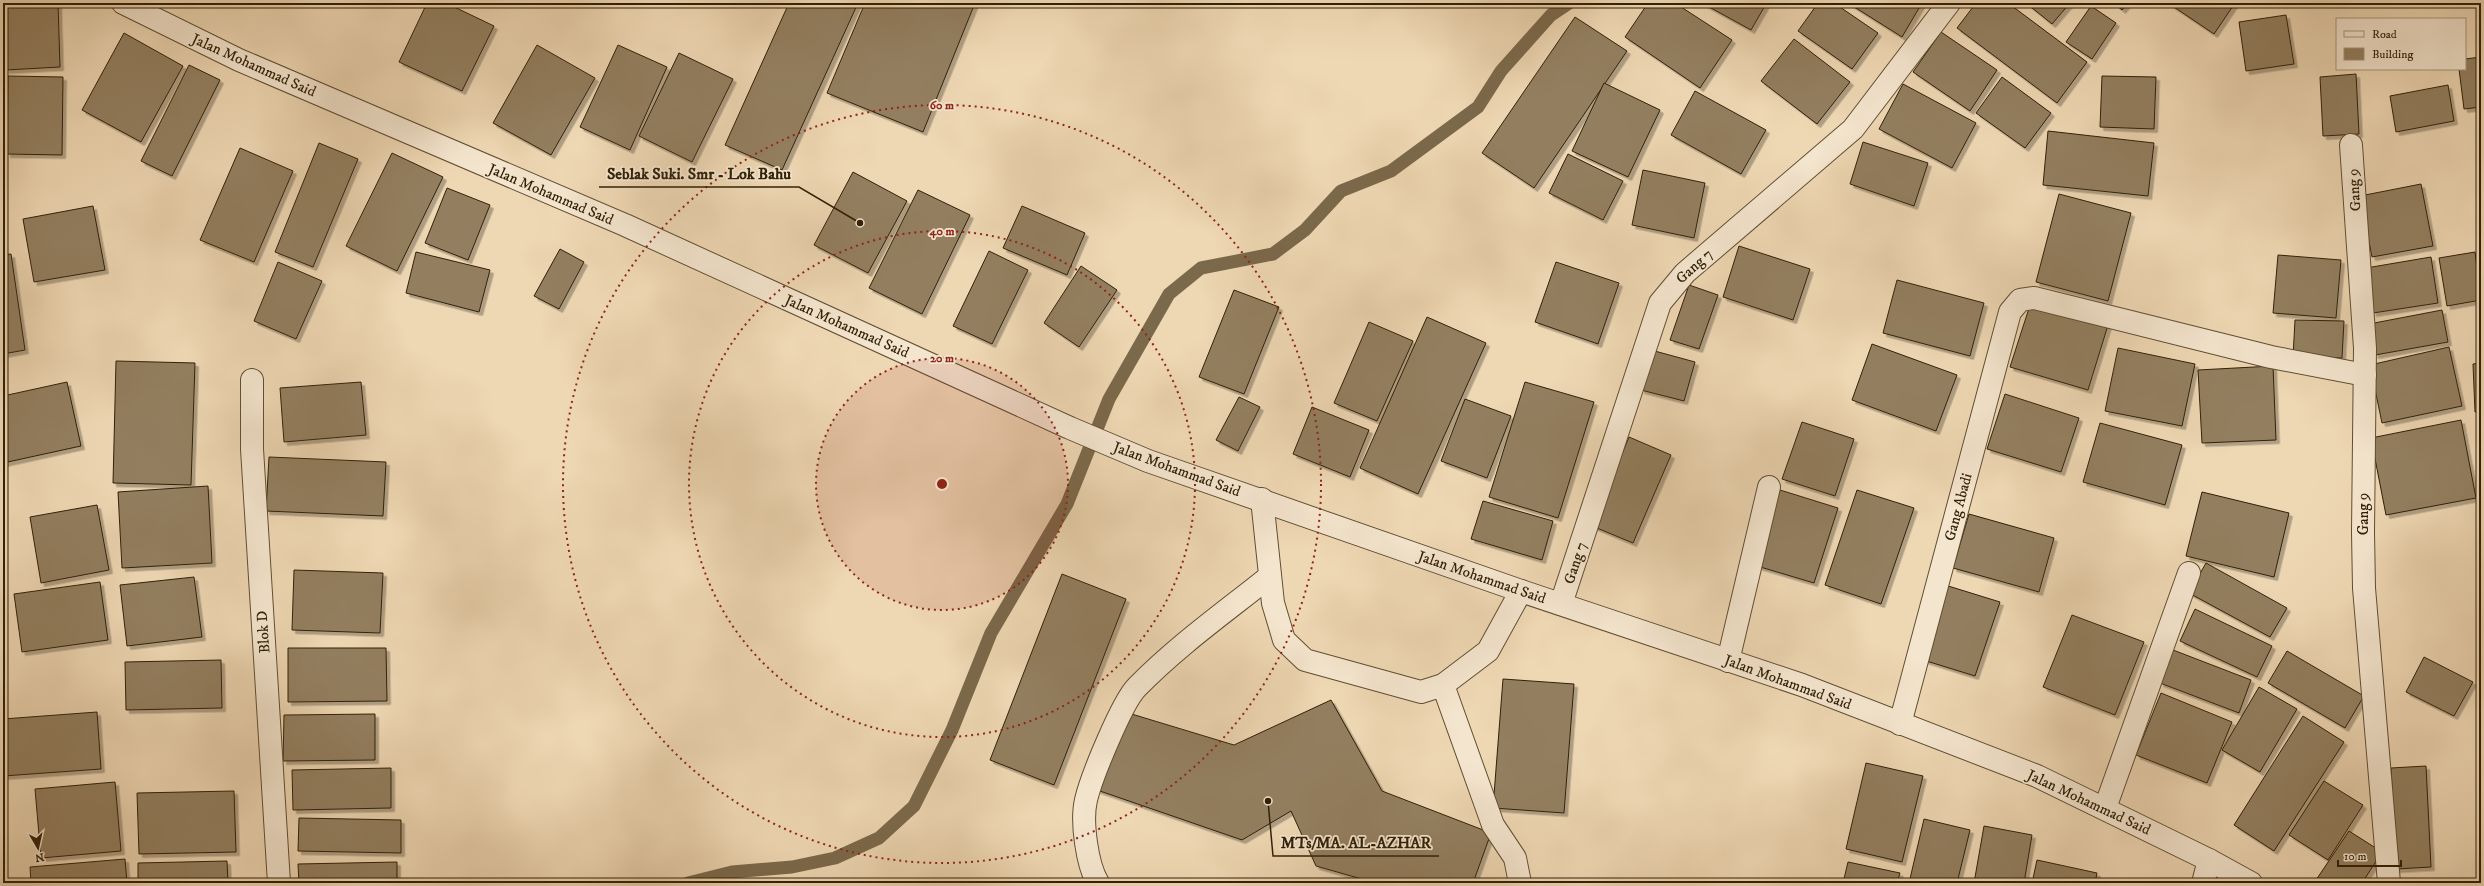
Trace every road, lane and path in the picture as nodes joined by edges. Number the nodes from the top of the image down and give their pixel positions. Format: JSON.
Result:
{"nodes":[{"id":1,"x":123,"y":3,"type":"edge"},
{"id":2,"x":1949,"y":3,"type":"edge"},
{"id":3,"x":2351,"y":145,"type":"dead end"},
{"id":4,"x":2365,"y":374,"type":"junction"},
{"id":5,"x":252,"y":380,"type":"dead end"},
{"id":6,"x":1769,"y":487,"type":"dead end"},
{"id":7,"x":1262,"y":499,"type":"junction"},
{"id":8,"x":2189,"y":573,"type":"dead end"},
{"id":9,"x":1270,"y":576,"type":"junction"},
{"id":10,"x":1522,"y":591,"type":"junction"},
{"id":11,"x":1561,"y":604,"type":"junction"},
{"id":12,"x":1728,"y":661,"type":"junction"},
{"id":13,"x":1443,"y":685,"type":"junction"},
{"id":14,"x":1900,"y":724,"type":"junction"},
{"id":15,"x":2105,"y":808,"type":"junction"},
{"id":16,"x":2209,"y":860,"type":"junction"},
{"id":17,"x":279,"y":883,"type":"edge"},
{"id":18,"x":1098,"y":883,"type":"edge"},
{"id":19,"x":1520,"y":883,"type":"edge"},
{"id":20,"x":2203,"y":883,"type":"edge"},
{"id":21,"x":2251,"y":883,"type":"edge"},
{"id":22,"x":2389,"y":883,"type":"edge"}],
"edges":[{"from":1,"to":7,"type":"street","name":"Jalan Mohammad Said"},
{"from":2,"to":11,"type":"street","name":"Gang 7"},
{"from":3,"to":4,"type":"street","name":"Gang 9"},
{"from":4,"to":14,"type":"street","name":"Gang Abadi"},
{"from":4,"to":22,"type":"street","name":"Gang 9"},
{"from":5,"to":17,"type":"street","name":"Blok D"},
{"from":6,"to":12,"type":"street"},
{"from":7,"to":9,"type":"street"},
{"from":7,"to":10,"type":"street","name":"Jalan Mohammad Said"},
{"from":8,"to":15,"type":"street"},
{"from":9,"to":13,"type":"street"},
{"from":9,"to":18,"type":"street"},
{"from":10,"to":11,"type":"street","name":"Jalan Mohammad Said"},
{"from":10,"to":13,"type":"street"},
{"from":11,"to":12,"type":"street","name":"Jalan Mohammad Said"},
{"from":12,"to":14,"type":"street","name":"Jalan Mohammad Said"},
{"from":13,"to":19,"type":"street"},
{"from":14,"to":15,"type":"street","name":"Jalan Mohammad Said"},
{"from":15,"to":16,"type":"street","name":"Jalan Mohammad Said"},
{"from":16,"to":20,"type":"street"},
{"from":16,"to":21,"type":"street","name":"Jalan Mohammad Said"}]}
